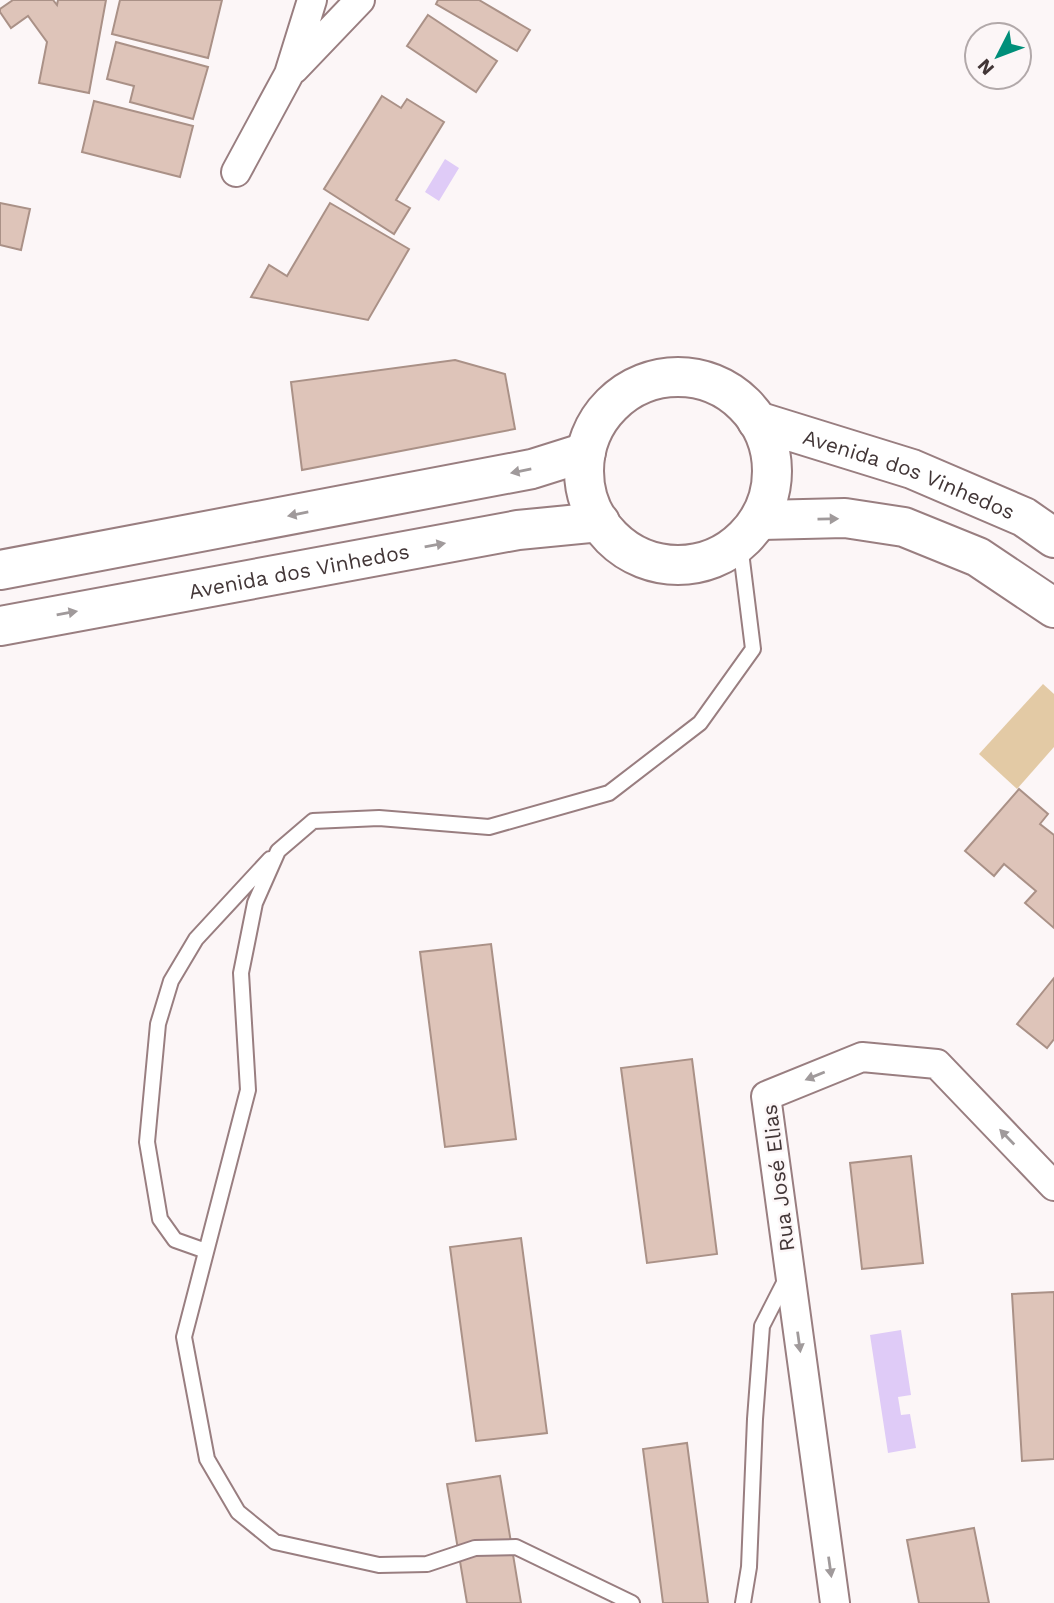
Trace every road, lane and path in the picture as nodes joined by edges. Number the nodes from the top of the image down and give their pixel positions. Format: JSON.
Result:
{"nodes":[{"id":1,"x":312,"y":0,"type":"edge"},
{"id":2,"x":360,"y":0,"type":"edge"},
{"id":3,"x":289,"y":74,"type":"junction"},
{"id":4,"x":236,"y":172,"type":"dead end"},
{"id":5,"x":757,"y":421,"type":"junction"},
{"id":6,"x":586,"y":452,"type":"junction"},
{"id":7,"x":600,"y":522,"type":"junction"},
{"id":8,"x":750,"y":532,"type":"junction"},
{"id":9,"x":1054,"y":538,"type":"edge"},
{"id":10,"x":0,"y":569,"type":"edge"},
{"id":11,"x":1054,"y":608,"type":"edge"},
{"id":12,"x":0,"y":626,"type":"edge"},
{"id":13,"x":278,"y":850,"type":"junction"},
{"id":14,"x":1054,"y":1186,"type":"edge"},
{"id":15,"x":206,"y":1251,"type":"junction"},
{"id":16,"x":790,"y":1273,"type":"junction"},
{"id":17,"x":632,"y":1603,"type":"edge"},
{"id":18,"x":743,"y":1603,"type":"edge"},
{"id":19,"x":835,"y":1603,"type":"edge"}],
"edges":[{"from":1,"to":3,"type":"street"},
{"from":2,"to":3,"type":"street"},
{"from":3,"to":4,"type":"street"},
{"from":5,"to":6,"type":"main road"},
{"from":5,"to":8,"type":"main road"},
{"from":5,"to":9,"type":"main road","name":"Avenida dos Vinhedos"},
{"from":6,"to":7,"type":"main road"},
{"from":6,"to":10,"type":"main road","one_way":true},
{"from":7,"to":8,"type":"main road"},
{"from":12,"to":7,"type":"main road","name":"Avenida dos Vinhedos","one_way":true},
{"from":8,"to":11,"type":"main road","one_way":true},
{"from":8,"to":13,"type":"lane"},
{"from":13,"to":15,"type":"lane"},
{"from":13,"to":15,"type":"lane"},
{"from":14,"to":16,"type":"street","name":"Rua José Elias","one_way":true},
{"from":15,"to":17,"type":"lane"},
{"from":16,"to":18,"type":"lane"},
{"from":16,"to":19,"type":"street","name":"Rua José Elias","one_way":true}]}
